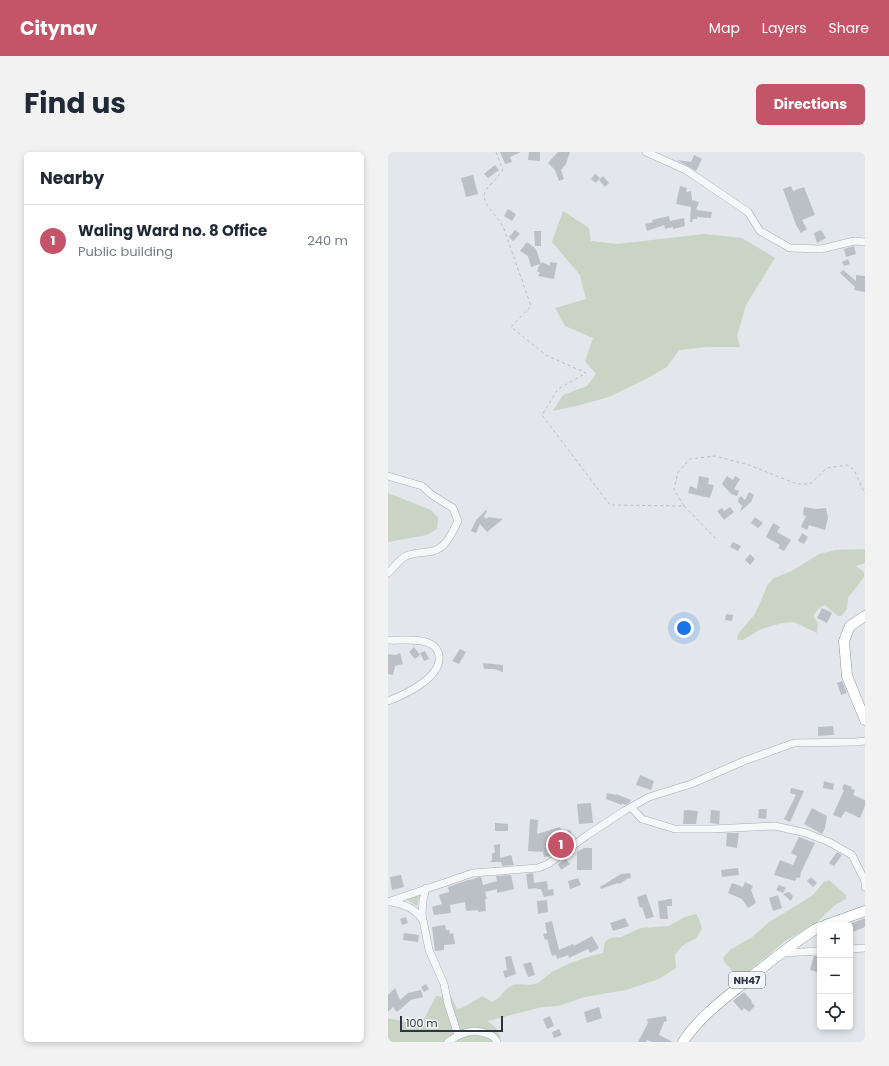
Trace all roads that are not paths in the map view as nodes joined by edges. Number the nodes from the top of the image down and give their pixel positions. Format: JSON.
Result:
{"nodes":[{"id":1,"x":646,"y":152,"type":"edge"},
{"id":2,"x":865,"y":242,"type":"edge"},
{"id":3,"x":388,"y":476,"type":"edge"},
{"id":4,"x":388,"y":573,"type":"edge"},
{"id":5,"x":865,"y":616,"type":"edge"},
{"id":6,"x":388,"y":640,"type":"edge"},
{"id":7,"x":388,"y":701,"type":"edge"},
{"id":8,"x":865,"y":720,"type":"edge"},
{"id":9,"x":865,"y":741,"type":"edge"},
{"id":10,"x":631,"y":807,"type":"junction"},
{"id":11,"x":865,"y":887,"type":"edge"},
{"id":12,"x":426,"y":888,"type":"junction"},
{"id":13,"x":388,"y":902,"type":"edge"},
{"id":14,"x":865,"y":911,"type":"edge"},
{"id":15,"x":423,"y":922,"type":"junction"},
{"id":16,"x":834,"y":922,"type":"edge"},
{"id":17,"x":817,"y":928,"type":"edge"},
{"id":18,"x":865,"y":948,"type":"edge"},
{"id":19,"x":853,"y":949,"type":"edge"},
{"id":20,"x":817,"y":951,"type":"edge"},
{"id":21,"x":780,"y":953,"type":"junction"},
{"id":22,"x":458,"y":1035,"type":"junction"},
{"id":23,"x":448,"y":1042,"type":"edge"},
{"id":24,"x":497,"y":1042,"type":"edge"},
{"id":25,"x":683,"y":1042,"type":"edge"}],
"edges":[{"from":1,"to":2,"type":"street"},
{"from":3,"to":4,"type":"street"},
{"from":5,"to":8,"type":"highway"},
{"from":6,"to":7,"type":"street"},
{"from":9,"to":10,"type":"street"},
{"from":10,"to":11,"type":"street"},
{"from":10,"to":12,"type":"street"},
{"from":12,"to":13,"type":"street"},
{"from":12,"to":15,"type":"street"},
{"from":13,"to":15,"type":"street"},
{"from":14,"to":16,"type":"highway"},
{"from":15,"to":22,"type":"street"},
{"from":17,"to":21,"type":"highway","number":"NH47"},
{"from":18,"to":19,"type":"street"},
{"from":20,"to":21,"type":"street"},
{"from":21,"to":25,"type":"highway","number":"NH47"},
{"from":22,"to":23,"type":"street"},
{"from":22,"to":24,"type":"street"}]}
